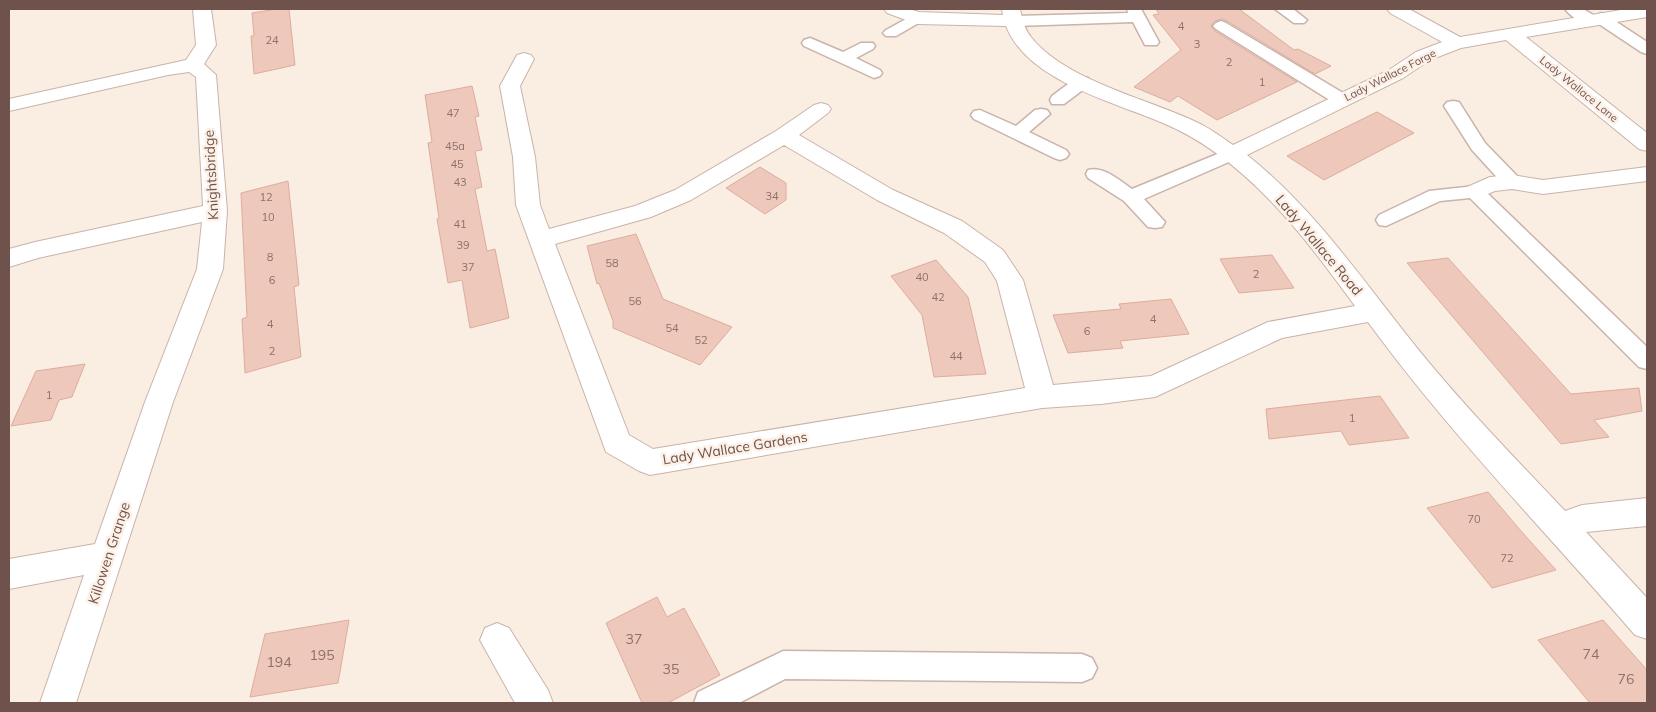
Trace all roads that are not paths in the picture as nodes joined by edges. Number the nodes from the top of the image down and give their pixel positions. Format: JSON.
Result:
{"nodes":[{"id":1,"x":202,"y":9,"type":"edge"},
{"id":2,"x":893,"y":9,"type":"edge"},
{"id":3,"x":1283,"y":9,"type":"edge"},
{"id":4,"x":1396,"y":9,"type":"edge"},
{"id":5,"x":1573,"y":9,"type":"edge"},
{"id":6,"x":1647,"y":11,"type":"edge"},
{"id":7,"x":1136,"y":13,"type":"edge"},
{"id":8,"x":1012,"y":15,"type":"edge"},
{"id":9,"x":917,"y":18,"type":"junction"},
{"id":10,"x":1596,"y":19,"type":"junction"},
{"id":11,"x":1299,"y":20,"type":"dead end"},
{"id":12,"x":1221,"y":26,"type":"dead end"},
{"id":13,"x":891,"y":32,"type":"dead end"},
{"id":14,"x":1510,"y":34,"type":"junction"},
{"id":15,"x":1152,"y":42,"type":"dead end"},
{"id":16,"x":810,"y":43,"type":"dead end"},
{"id":17,"x":1457,"y":43,"type":"junction"},
{"id":18,"x":867,"y":46,"type":"dead end"},
{"id":19,"x":1647,"y":49,"type":"edge"},
{"id":20,"x":524,"y":58,"type":"dead end"},
{"id":21,"x":843,"y":58,"type":"junction"},
{"id":22,"x":193,"y":65,"type":"junction"},
{"id":23,"x":874,"y":73,"type":"dead end"},
{"id":24,"x":1082,"y":82,"type":"junction"},
{"id":25,"x":1058,"y":100,"type":"dead end"},
{"id":26,"x":1342,"y":100,"type":"junction"},
{"id":27,"x":9,"y":105,"type":"edge"},
{"id":28,"x":1453,"y":106,"type":"dead end"},
{"id":29,"x":822,"y":109,"type":"dead end"},
{"id":30,"x":1041,"y":114,"type":"dead end"},
{"id":31,"x":980,"y":115,"type":"dead end"},
{"id":32,"x":1017,"y":133,"type":"junction"},
{"id":33,"x":784,"y":136,"type":"junction"},
{"id":34,"x":1643,"y":136,"type":"edge"},
{"id":35,"x":1060,"y":154,"type":"dead end"},
{"id":36,"x":1232,"y":154,"type":"junction"},
{"id":37,"x":1095,"y":174,"type":"dead end"},
{"id":38,"x":1647,"y":174,"type":"edge"},
{"id":39,"x":1512,"y":182,"type":"junction"},
{"id":40,"x":1475,"y":192,"type":"junction"},
{"id":41,"x":1132,"y":197,"type":"junction"},
{"id":42,"x":215,"y":210,"type":"junction"},
{"id":43,"x":1386,"y":220,"type":"dead end"},
{"id":44,"x":1156,"y":222,"type":"dead end"},
{"id":45,"x":542,"y":239,"type":"junction"},
{"id":46,"x":9,"y":258,"type":"edge"},
{"id":47,"x":1373,"y":312,"type":"junction"},
{"id":48,"x":1647,"y":361,"type":"edge"},
{"id":49,"x":1042,"y":397,"type":"junction"},
{"id":50,"x":159,"y":402,"type":"joint"},
{"id":51,"x":1647,"y":512,"type":"edge"},
{"id":52,"x":1560,"y":526,"type":"junction"},
{"id":53,"x":108,"y":556,"type":"junction"},
{"id":54,"x":9,"y":574,"type":"edge"},
{"id":55,"x":1647,"y":623,"type":"edge"},
{"id":56,"x":497,"y":640,"type":"dead end"},
{"id":57,"x":1082,"y":668,"type":"dead end"},
{"id":58,"x":58,"y":703,"type":"edge"},
{"id":59,"x":535,"y":703,"type":"edge"},
{"id":60,"x":709,"y":703,"type":"edge"}],
"edges":[{"from":1,"to":22,"type":"street"},
{"from":2,"to":9,"type":"street"},
{"from":3,"to":11,"type":"lane"},
{"from":4,"to":17,"type":"street"},
{"from":5,"to":10,"type":"lane"},
{"from":6,"to":10,"type":"street","name":"Lady Wallace Forge"},
{"from":7,"to":8,"type":"lane"},
{"from":7,"to":15,"type":"lane"},
{"from":8,"to":9,"type":"street"},
{"from":8,"to":24,"type":"street","name":"Lady Wallace Road"},
{"from":9,"to":13,"type":"lane"},
{"from":10,"to":14,"type":"street","name":"Lady Wallace Forge"},
{"from":10,"to":19,"type":"lane"},
{"from":12,"to":26,"type":"lane"},
{"from":14,"to":17,"type":"street","name":"Lady Wallace Forge"},
{"from":14,"to":34,"type":"street","name":"Lady Wallace Lane"},
{"from":16,"to":21,"type":"lane"},
{"from":17,"to":26,"type":"street","name":"Lady Wallace Forge"},
{"from":18,"to":21,"type":"lane"},
{"from":20,"to":45,"type":"street","name":"Lady Wallace Gardens"},
{"from":21,"to":23,"type":"lane"},
{"from":22,"to":27,"type":"street"},
{"from":22,"to":42,"type":"street","name":"Knightsbridge"},
{"from":24,"to":25,"type":"lane"},
{"from":24,"to":36,"type":"street","name":"Lady Wallace Road"},
{"from":26,"to":36,"type":"street","name":"Lady Wallace Forge"},
{"from":28,"to":39,"type":"lane"},
{"from":29,"to":33,"type":"street"},
{"from":30,"to":32,"type":"lane"},
{"from":31,"to":32,"type":"lane"},
{"from":32,"to":35,"type":"lane"},
{"from":33,"to":45,"type":"street"},
{"from":33,"to":49,"type":"street"},
{"from":36,"to":41,"type":"lane"},
{"from":36,"to":47,"type":"street","name":"Lady Wallace Road"},
{"from":37,"to":41,"type":"lane"},
{"from":38,"to":39,"type":"street"},
{"from":39,"to":40,"type":"street"},
{"from":40,"to":43,"type":"lane"},
{"from":40,"to":48,"type":"lane"},
{"from":41,"to":44,"type":"lane"},
{"from":42,"to":46,"type":"street"},
{"from":42,"to":50,"type":"street","name":"Knightsbridge"},
{"from":45,"to":49,"type":"street","name":"Lady Wallace Gardens"},
{"from":47,"to":49,"type":"street","name":"Lady Wallace Gardens"},
{"from":47,"to":52,"type":"street","name":"Lady Wallace Road"},
{"from":50,"to":53,"type":"street","name":"Killowen Grange"},
{"from":51,"to":52,"type":"street"},
{"from":52,"to":55,"type":"street","name":"Lady Wallace Road"},
{"from":53,"to":54,"type":"street"},
{"from":53,"to":58,"type":"street","name":"Killowen Grange"},
{"from":56,"to":59,"type":"street"},
{"from":57,"to":60,"type":"lane"}]}
